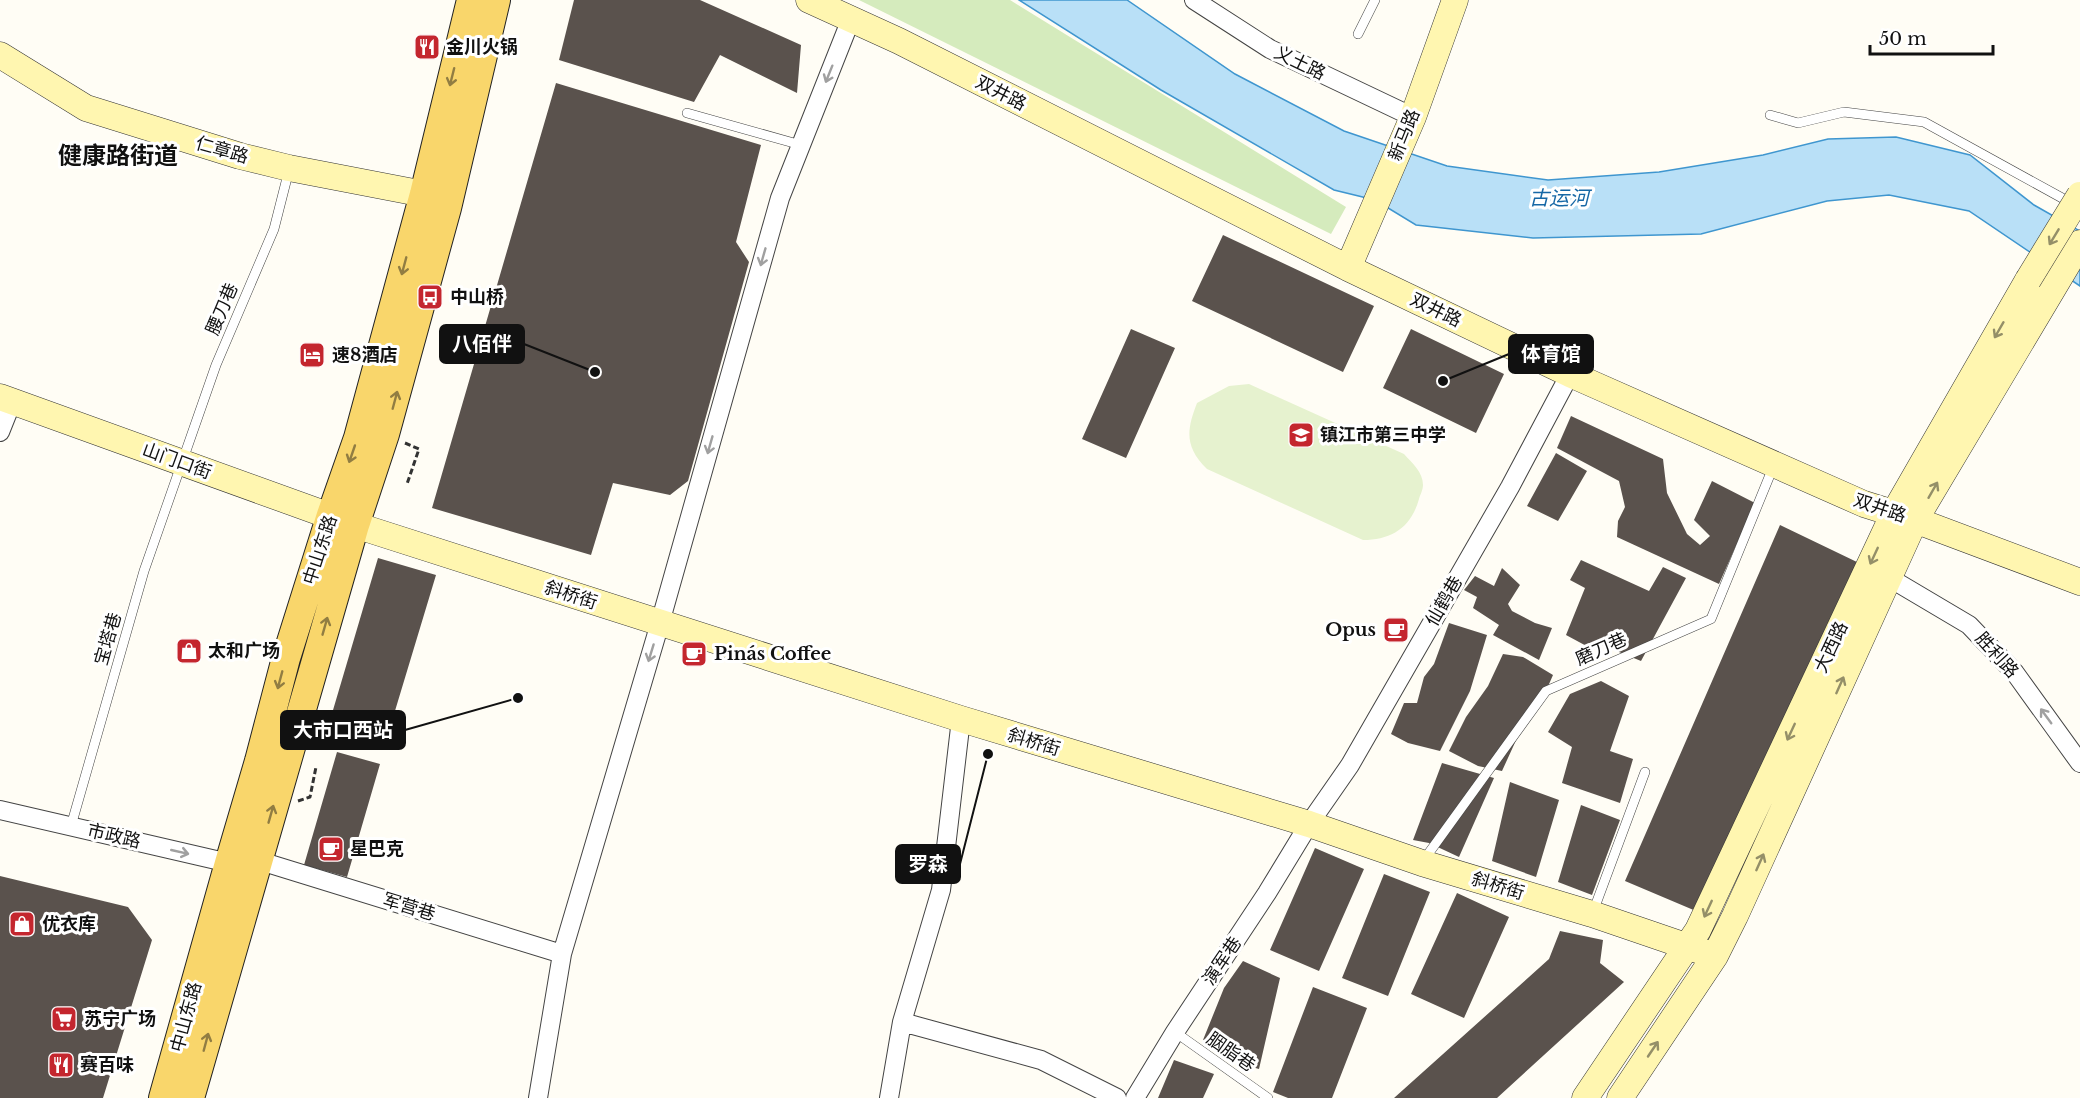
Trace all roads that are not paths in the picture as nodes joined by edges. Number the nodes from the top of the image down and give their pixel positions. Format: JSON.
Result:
{"nodes":[{"id":1,"x":471,"y":0,"type":"edge"},
{"id":2,"x":496,"y":0,"type":"edge"},
{"id":3,"x":809,"y":0,"type":"edge"},
{"id":4,"x":1194,"y":0,"type":"edge"},
{"id":5,"x":1375,"y":0,"type":"edge"},
{"id":6,"x":1455,"y":0,"type":"edge"},
{"id":7,"x":850,"y":20,"type":"junction"},
{"id":8,"x":1358,"y":34,"type":"dead end"},
{"id":9,"x":0,"y":56,"type":"edge"},
{"id":10,"x":687,"y":113,"type":"dead end"},
{"id":11,"x":1770,"y":115,"type":"dead end"},
{"id":12,"x":1413,"y":117,"type":"junction"},
{"id":13,"x":801,"y":145,"type":"junction"},
{"id":14,"x":290,"y":168,"type":"junction"},
{"id":15,"x":424,"y":194,"type":"junction"},
{"id":16,"x":2080,"y":195,"type":"edge"},
{"id":17,"x":2080,"y":208,"type":"edge"},
{"id":18,"x":2080,"y":243,"type":"edge"},
{"id":19,"x":1348,"y":268,"type":"junction"},
{"id":20,"x":2039,"y":285,"type":"junction"},
{"id":21,"x":1570,"y":374,"type":"junction"},
{"id":22,"x":6,"y":400,"type":"edge"},
{"id":23,"x":0,"y":432,"type":"edge"},
{"id":24,"x":183,"y":462,"type":"junction"},
{"id":25,"x":1774,"y":465,"type":"junction"},
{"id":26,"x":1905,"y":517,"type":"junction"},
{"id":27,"x":343,"y":520,"type":"junction"},
{"id":28,"x":1888,"y":578,"type":"junction"},
{"id":29,"x":2080,"y":582,"type":"edge"},
{"id":30,"x":660,"y":623,"type":"junction"},
{"id":31,"x":961,"y":719,"type":"junction"},
{"id":32,"x":2080,"y":763,"type":"edge"},
{"id":33,"x":1645,"y":772,"type":"dead end"},
{"id":34,"x":0,"y":810,"type":"edge"},
{"id":35,"x":1309,"y":824,"type":"junction"},
{"id":36,"x":71,"y":826,"type":"junction"},
{"id":37,"x":257,"y":860,"type":"junction"},
{"id":38,"x":228,"y":863,"type":"junction"},
{"id":39,"x":1422,"y":863,"type":"junction"},
{"id":40,"x":1592,"y":914,"type":"junction"},
{"id":41,"x":1687,"y":946,"type":"junction"},
{"id":42,"x":562,"y":954,"type":"junction"},
{"id":43,"x":1715,"y":956,"type":"junction"},
{"id":44,"x":902,"y":1022,"type":"junction"},
{"id":45,"x":1175,"y":1032,"type":"junction"},
{"id":46,"x":163,"y":1098,"type":"edge"},
{"id":47,"x":190,"y":1098,"type":"edge"},
{"id":48,"x":538,"y":1098,"type":"edge"},
{"id":49,"x":889,"y":1098,"type":"edge"},
{"id":50,"x":1117,"y":1098,"type":"edge"},
{"id":51,"x":1135,"y":1098,"type":"edge"},
{"id":52,"x":1268,"y":1098,"type":"edge"},
{"id":53,"x":1585,"y":1098,"type":"edge"},
{"id":54,"x":1620,"y":1098,"type":"edge"}],
"edges":[{"from":1,"to":15,"type":"main road","name":"中山东路","one_way":true},
{"from":27,"to":2,"type":"main road","name":"中山东路","one_way":true},
{"from":3,"to":7,"type":"street","name":"双井路"},
{"from":4,"to":12,"type":"street","name":"义土路"},
{"from":5,"to":8,"type":"lane"},
{"from":6,"to":12,"type":"street","name":"新马路"},
{"from":7,"to":13,"type":"street","one_way":true},
{"from":7,"to":19,"type":"street","name":"双井路"},
{"from":9,"to":14,"type":"street","name":"仁章路"},
{"from":10,"to":13,"type":"lane"},
{"from":11,"to":17,"type":"lane"},
{"from":12,"to":19,"type":"street","name":"新马路"},
{"from":13,"to":30,"type":"street","one_way":true},
{"from":14,"to":15,"type":"street","name":"仁章路"},
{"from":14,"to":24,"type":"lane","name":"腰刀巷"},
{"from":15,"to":27,"type":"main road","name":"中山东路","one_way":true},
{"from":16,"to":20,"type":"street","name":"大西路","one_way":true,"bridge":true},
{"from":18,"to":20,"type":"street","name":"大西路"},
{"from":19,"to":21,"type":"street","name":"双井路"},
{"from":20,"to":26,"type":"street","name":"大西路"},
{"from":21,"to":25,"type":"street","name":"双井路"},
{"from":21,"to":35,"type":"street","name":"仙鹤巷"},
{"from":22,"to":23,"type":"street"},
{"from":22,"to":24,"type":"street","name":"山门口街"},
{"from":24,"to":27,"type":"street","name":"山门口街"},
{"from":24,"to":36,"type":"lane","name":"宝塔巷"},
{"from":25,"to":26,"type":"street","name":"双井路"},
{"from":25,"to":39,"type":"lane","name":"磨刀巷"},
{"from":26,"to":28,"type":"street","name":"大西路"},
{"from":26,"to":29,"type":"street","name":"双井路"},
{"from":26,"to":41,"type":"street","name":"大西路","one_way":true},
{"from":27,"to":30,"type":"street","name":"斜桥街"},
{"from":37,"to":27,"type":"main road","name":"中山东路","one_way":true},
{"from":27,"to":38,"type":"main road","name":"中山东路","one_way":true},
{"from":32,"to":28,"type":"street","name":"胜利路","one_way":true},
{"from":43,"to":28,"type":"street","name":"大西路","one_way":true},
{"from":30,"to":31,"type":"street","name":"斜桥街"},
{"from":30,"to":42,"type":"street","one_way":true},
{"from":31,"to":35,"type":"street","name":"斜桥街"},
{"from":31,"to":44,"type":"street"},
{"from":33,"to":40,"type":"lane"},
{"from":34,"to":36,"type":"street","name":"市政路"},
{"from":35,"to":39,"type":"street","name":"斜桥街"},
{"from":35,"to":45,"type":"street","name":"演军巷"},
{"from":36,"to":38,"type":"street","name":"市政路","one_way":true},
{"from":37,"to":42,"type":"street","name":"军营巷"},
{"from":47,"to":37,"type":"main road","name":"中山东路","one_way":true},
{"from":38,"to":46,"type":"main road","name":"中山东路"},
{"from":39,"to":40,"type":"street","name":"斜桥街"},
{"from":40,"to":41,"type":"street","name":"斜桥街"},
{"from":41,"to":43,"type":"street","name":"斜桥街"},
{"from":41,"to":53,"type":"street","name":"大西路"},
{"from":42,"to":48,"type":"street"},
{"from":54,"to":43,"type":"street","name":"大西路","one_way":true},
{"from":44,"to":49,"type":"street"},
{"from":44,"to":50,"type":"street"},
{"from":45,"to":51,"type":"street","name":"演军巷"},
{"from":45,"to":52,"type":"lane","name":"胭脂巷"}]}
